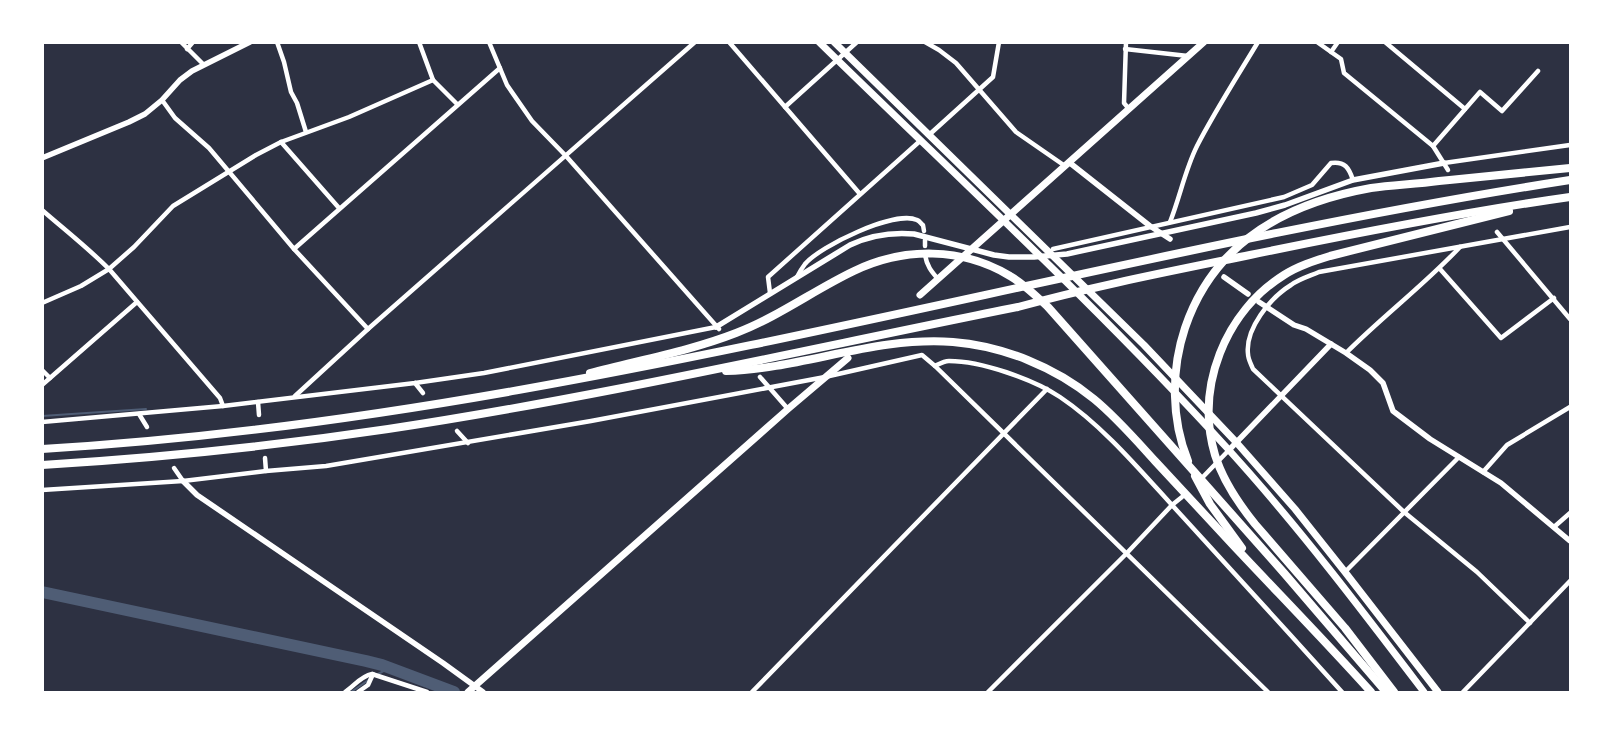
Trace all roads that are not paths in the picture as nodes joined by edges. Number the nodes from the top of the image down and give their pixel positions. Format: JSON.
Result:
{"nodes":[{"id":1,"x":181,"y":42,"type":"edge"},
{"id":2,"x":193,"y":42,"type":"edge"},
{"id":3,"x":250,"y":42,"type":"edge"},
{"id":4,"x":277,"y":42,"type":"edge"},
{"id":5,"x":419,"y":42,"type":"edge"},
{"id":6,"x":489,"y":42,"type":"edge"},
{"id":7,"x":729,"y":42,"type":"edge"},
{"id":8,"x":819,"y":42,"type":"edge"},
{"id":9,"x":834,"y":42,"type":"edge"},
{"id":10,"x":857,"y":42,"type":"edge"},
{"id":11,"x":924,"y":42,"type":"edge"},
{"id":12,"x":999,"y":42,"type":"edge"},
{"id":13,"x":1126,"y":42,"type":"edge"},
{"id":14,"x":1204,"y":42,"type":"edge"},
{"id":15,"x":1258,"y":42,"type":"edge"},
{"id":16,"x":1317,"y":42,"type":"edge"},
{"id":17,"x":1338,"y":42,"type":"edge"},
{"id":18,"x":1385,"y":42,"type":"edge"},
{"id":19,"x":691,"y":44,"type":"edge"},
{"id":20,"x":187,"y":49,"type":"junction"},
{"id":21,"x":1125,"y":49,"type":"junction"},
{"id":22,"x":1331,"y":52,"type":"junction"},
{"id":23,"x":845,"y":53,"type":"junction"},
{"id":24,"x":1189,"y":56,"type":"junction"},
{"id":25,"x":837,"y":60,"type":"junction"},
{"id":26,"x":203,"y":64,"type":"junction"},
{"id":27,"x":500,"y":68,"type":"junction"},
{"id":28,"x":1538,"y":71,"type":"dead end"},
{"id":29,"x":433,"y":80,"type":"junction"},
{"id":30,"x":978,"y":89,"type":"junction"},
{"id":31,"x":162,"y":100,"type":"junction"},
{"id":32,"x":457,"y":104,"type":"junction"},
{"id":33,"x":785,"y":107,"type":"junction"},
{"id":34,"x":1129,"y":109,"type":"junction"},
{"id":35,"x":1465,"y":109,"type":"junction"},
{"id":36,"x":306,"y":132,"type":"junction"},
{"id":37,"x":930,"y":134,"type":"junction"},
{"id":38,"x":920,"y":141,"type":"junction"},
{"id":39,"x":282,"y":142,"type":"junction"},
{"id":40,"x":1570,"y":145,"type":"edge"},
{"id":41,"x":1433,"y":146,"type":"junction"},
{"id":42,"x":566,"y":156,"type":"junction"},
{"id":43,"x":42,"y":158,"type":"edge"},
{"id":44,"x":1444,"y":163,"type":"junction"},
{"id":45,"x":1068,"y":165,"type":"junction"},
{"id":46,"x":1570,"y":168,"type":"edge"},
{"id":47,"x":1448,"y":170,"type":"dead end"},
{"id":48,"x":228,"y":172,"type":"junction"},
{"id":49,"x":1353,"y":180,"type":"junction"},
{"id":50,"x":1570,"y":180,"type":"edge"},
{"id":51,"x":860,"y":194,"type":"junction"},
{"id":52,"x":1570,"y":197,"type":"edge"},
{"id":53,"x":1559,"y":199,"type":"junction"},
{"id":54,"x":340,"y":208,"type":"junction"},
{"id":55,"x":42,"y":210,"type":"edge"},
{"id":56,"x":1010,"y":214,"type":"junction"},
{"id":57,"x":1002,"y":221,"type":"junction"},
{"id":58,"x":1170,"y":222,"type":"junction"},
{"id":59,"x":1150,"y":226,"type":"junction"},
{"id":60,"x":1570,"y":227,"type":"edge"},
{"id":61,"x":1497,"y":232,"type":"dead end"},
{"id":62,"x":925,"y":236,"type":"junction"},
{"id":63,"x":1170,"y":239,"type":"dead end"},
{"id":64,"x":1502,"y":239,"type":"junction"},
{"id":65,"x":925,"y":246,"type":"dead end"},
{"id":66,"x":1461,"y":246,"type":"junction"},
{"id":67,"x":294,"y":249,"type":"junction"},
{"id":68,"x":1053,"y":249,"type":"dead end"},
{"id":69,"x":922,"y":254,"type":"junction"},
{"id":70,"x":108,"y":269,"type":"junction"},
{"id":71,"x":1440,"y":269,"type":"junction"},
{"id":72,"x":797,"y":277,"type":"junction"},
{"id":73,"x":1224,"y":277,"type":"dead end"},
{"id":74,"x":938,"y":278,"type":"junction"},
{"id":75,"x":770,"y":293,"type":"junction"},
{"id":76,"x":1248,"y":294,"type":"dead end"},
{"id":77,"x":920,"y":295,"type":"dead end"},
{"id":78,"x":1554,"y":298,"type":"junction"},
{"id":79,"x":42,"y":302,"type":"edge"},
{"id":80,"x":137,"y":302,"type":"junction"},
{"id":81,"x":1259,"y":302,"type":"dead end"},
{"id":82,"x":1266,"y":307,"type":"junction"},
{"id":83,"x":1570,"y":319,"type":"edge"},
{"id":84,"x":717,"y":328,"type":"junction"},
{"id":85,"x":368,"y":329,"type":"junction"},
{"id":86,"x":1332,"y":344,"type":"junction"},
{"id":87,"x":1346,"y":353,"type":"junction"},
{"id":88,"x":848,"y":358,"type":"dead end"},
{"id":89,"x":935,"y":366,"type":"junction"},
{"id":90,"x":42,"y":370,"type":"edge"},
{"id":91,"x":706,"y":372,"type":"junction"},
{"id":92,"x":50,"y":378,"type":"junction"},
{"id":93,"x":760,"y":378,"type":"dead end"},
{"id":94,"x":825,"y":378,"type":"junction"},
{"id":95,"x":415,"y":383,"type":"junction"},
{"id":96,"x":42,"y":385,"type":"edge"},
{"id":97,"x":769,"y":387,"type":"junction"},
{"id":98,"x":523,"y":390,"type":"junction"},
{"id":99,"x":1047,"y":390,"type":"junction"},
{"id":100,"x":423,"y":393,"type":"dead end"},
{"id":101,"x":295,"y":396,"type":"junction"},
{"id":102,"x":1282,"y":396,"type":"junction"},
{"id":103,"x":258,"y":402,"type":"junction"},
{"id":104,"x":223,"y":406,"type":"junction"},
{"id":105,"x":1570,"y":407,"type":"edge"},
{"id":106,"x":788,"y":409,"type":"junction"},
{"id":107,"x":139,"y":414,"type":"junction"},
{"id":108,"x":259,"y":415,"type":"dead end"},
{"id":109,"x":42,"y":422,"type":"edge"},
{"id":110,"x":147,"y":427,"type":"dead end"},
{"id":111,"x":457,"y":430,"type":"dead end"},
{"id":112,"x":1004,"y":434,"type":"junction"},
{"id":113,"x":1236,"y":442,"type":"junction"},
{"id":114,"x":468,"y":443,"type":"junction"},
{"id":115,"x":42,"y":449,"type":"edge"},
{"id":116,"x":1229,"y":450,"type":"junction"},
{"id":117,"x":265,"y":458,"type":"dead end"},
{"id":118,"x":1459,"y":458,"type":"junction"},
{"id":119,"x":42,"y":465,"type":"edge"},
{"id":120,"x":174,"y":468,"type":"dead end"},
{"id":121,"x":266,"y":471,"type":"junction"},
{"id":122,"x":1483,"y":472,"type":"junction"},
{"id":123,"x":1200,"y":480,"type":"dead end"},
{"id":124,"x":184,"y":481,"type":"junction"},
{"id":125,"x":42,"y":490,"type":"edge"},
{"id":126,"x":1182,"y":497,"type":"dead end"},
{"id":127,"x":1172,"y":505,"type":"junction"},
{"id":128,"x":1404,"y":512,"type":"junction"},
{"id":129,"x":1570,"y":513,"type":"edge"},
{"id":130,"x":1554,"y":527,"type":"junction"},
{"id":131,"x":1570,"y":541,"type":"edge"},
{"id":132,"x":1126,"y":554,"type":"junction"},
{"id":133,"x":1346,"y":572,"type":"junction"},
{"id":134,"x":1570,"y":581,"type":"edge"},
{"id":135,"x":1272,"y":584,"type":"junction"},
{"id":136,"x":1530,"y":623,"type":"junction"},
{"id":137,"x":373,"y":674,"type":"junction"},
{"id":138,"x":476,"y":686,"type":"junction"},
{"id":139,"x":345,"y":692,"type":"edge"},
{"id":140,"x":358,"y":692,"type":"edge"},
{"id":141,"x":427,"y":692,"type":"edge"},
{"id":142,"x":468,"y":692,"type":"edge"},
{"id":143,"x":484,"y":692,"type":"edge"},
{"id":144,"x":752,"y":692,"type":"edge"},
{"id":145,"x":988,"y":692,"type":"edge"},
{"id":146,"x":1268,"y":692,"type":"edge"},
{"id":147,"x":1342,"y":692,"type":"edge"},
{"id":148,"x":1371,"y":692,"type":"edge"},
{"id":149,"x":1386,"y":692,"type":"edge"},
{"id":150,"x":1394,"y":692,"type":"edge"},
{"id":151,"x":1424,"y":692,"type":"edge"},
{"id":152,"x":1438,"y":692,"type":"edge"},
{"id":153,"x":1463,"y":692,"type":"edge"}],
"edges":[{"from":1,"to":20,"type":"street"},
{"from":2,"to":20,"type":"street"},
{"from":3,"to":26,"type":"street"},
{"from":4,"to":36,"type":"street"},
{"from":5,"to":29,"type":"street"},
{"from":6,"to":27,"type":"street"},
{"from":7,"to":33,"type":"street"},
{"from":8,"to":25,"type":"main road"},
{"from":9,"to":23,"type":"main road"},
{"from":10,"to":23,"type":"street"},
{"from":11,"to":30,"type":"street"},
{"from":12,"to":30,"type":"street"},
{"from":13,"to":21,"type":"street"},
{"from":14,"to":24,"type":"main road"},
{"from":15,"to":58,"type":"street"},
{"from":16,"to":22,"type":"street"},
{"from":17,"to":22,"type":"street"},
{"from":18,"to":35,"type":"street"},
{"from":19,"to":42,"type":"street"},
{"from":20,"to":26,"type":"street"},
{"from":21,"to":24,"type":"street"},
{"from":21,"to":34,"type":"street"},
{"from":22,"to":41,"type":"street"},
{"from":23,"to":25,"type":"street"},
{"from":23,"to":37,"type":"main road"},
{"from":24,"to":34,"type":"main road"},
{"from":25,"to":33,"type":"street"},
{"from":25,"to":38,"type":"main road"},
{"from":26,"to":31,"type":"street"},
{"from":27,"to":32,"type":"street"},
{"from":27,"to":42,"type":"street"},
{"from":28,"to":35,"type":"street"},
{"from":29,"to":32,"type":"street"},
{"from":29,"to":36,"type":"street"},
{"from":30,"to":37,"type":"street"},
{"from":30,"to":45,"type":"street"},
{"from":31,"to":43,"type":"street"},
{"from":31,"to":48,"type":"street"},
{"from":32,"to":54,"type":"street"},
{"from":33,"to":51,"type":"street"},
{"from":34,"to":45,"type":"main road"},
{"from":35,"to":41,"type":"street"},
{"from":36,"to":39,"type":"street"},
{"from":37,"to":56,"type":"main road"},
{"from":38,"to":51,"type":"street"},
{"from":38,"to":57,"type":"main road"},
{"from":39,"to":48,"type":"street"},
{"from":39,"to":54,"type":"street"},
{"from":40,"to":44,"type":"street"},
{"from":41,"to":44,"type":"street"},
{"from":42,"to":84,"type":"street"},
{"from":42,"to":85,"type":"street"},
{"from":44,"to":47,"type":"street"},
{"from":44,"to":49,"type":"street"},
{"from":45,"to":56,"type":"main road"},
{"from":45,"to":59,"type":"street"},
{"from":46,"to":135,"type":"highway"},
{"from":48,"to":67,"type":"street"},
{"from":48,"to":70,"type":"street"},
{"from":49,"to":58,"type":"street"},
{"from":49,"to":62,"type":"street"},
{"from":50,"to":98,"type":"highway"},
{"from":51,"to":75,"type":"street"},
{"from":52,"to":53,"type":"highway"},
{"from":53,"to":91,"type":"highway"},
{"from":53,"to":150,"type":"highway"},
{"from":54,"to":67,"type":"street"},
{"from":55,"to":70,"type":"street"},
{"from":56,"to":57,"type":"main road"},
{"from":56,"to":113,"type":"main road"},
{"from":57,"to":74,"type":"main road"},
{"from":57,"to":116,"type":"main road"},
{"from":58,"to":59,"type":"street"},
{"from":59,"to":63,"type":"street"},
{"from":59,"to":68,"type":"street"},
{"from":60,"to":64,"type":"street"},
{"from":61,"to":64,"type":"street"},
{"from":62,"to":65,"type":"street"},
{"from":62,"to":72,"type":"street"},
{"from":62,"to":72,"type":"street"},
{"from":64,"to":66,"type":"street"},
{"from":64,"to":78,"type":"street"},
{"from":66,"to":71,"type":"street"},
{"from":66,"to":82,"type":"street"},
{"from":67,"to":85,"type":"street"},
{"from":69,"to":74,"type":"street"},
{"from":69,"to":98,"type":"highway"},
{"from":69,"to":149,"type":"highway"},
{"from":70,"to":79,"type":"street"},
{"from":70,"to":80,"type":"street"},
{"from":71,"to":78,"type":"street"},
{"from":71,"to":87,"type":"street"},
{"from":72,"to":75,"type":"street"},
{"from":73,"to":76,"type":"street"},
{"from":74,"to":77,"type":"main road"},
{"from":75,"to":84,"type":"street"},
{"from":78,"to":83,"type":"street"},
{"from":80,"to":92,"type":"street"},
{"from":80,"to":104,"type":"street"},
{"from":81,"to":82,"type":"street"},
{"from":82,"to":86,"type":"street"},
{"from":82,"to":102,"type":"street"},
{"from":84,"to":95,"type":"street"},
{"from":85,"to":101,"type":"street"},
{"from":86,"to":87,"type":"street"},
{"from":86,"to":102,"type":"street"},
{"from":87,"to":118,"type":"street"},
{"from":88,"to":94,"type":"main road"},
{"from":89,"to":94,"type":"street"},
{"from":89,"to":99,"type":"street"},
{"from":89,"to":112,"type":"street"},
{"from":90,"to":92,"type":"street"},
{"from":91,"to":119,"type":"highway"},
{"from":91,"to":135,"type":"highway"},
{"from":92,"to":96,"type":"street"},
{"from":93,"to":97,"type":"street"},
{"from":94,"to":97,"type":"street"},
{"from":94,"to":106,"type":"main road"},
{"from":95,"to":100,"type":"street"},
{"from":95,"to":101,"type":"street"},
{"from":97,"to":106,"type":"street"},
{"from":97,"to":114,"type":"street"},
{"from":98,"to":115,"type":"highway"},
{"from":99,"to":112,"type":"street"},
{"from":99,"to":127,"type":"street"},
{"from":101,"to":103,"type":"street"},
{"from":102,"to":113,"type":"street"},
{"from":102,"to":128,"type":"street"},
{"from":103,"to":104,"type":"street"},
{"from":103,"to":108,"type":"street"},
{"from":104,"to":107,"type":"street"},
{"from":105,"to":122,"type":"street"},
{"from":106,"to":138,"type":"main road"},
{"from":107,"to":109,"type":"street"},
{"from":107,"to":110,"type":"street"},
{"from":111,"to":114,"type":"street"},
{"from":112,"to":132,"type":"street"},
{"from":112,"to":144,"type":"street"},
{"from":113,"to":116,"type":"street"},
{"from":113,"to":133,"type":"main road"},
{"from":114,"to":121,"type":"street"},
{"from":116,"to":123,"type":"street"},
{"from":116,"to":151,"type":"main road"},
{"from":117,"to":121,"type":"street"},
{"from":118,"to":122,"type":"street"},
{"from":118,"to":128,"type":"street"},
{"from":120,"to":124,"type":"street"},
{"from":121,"to":124,"type":"street"},
{"from":122,"to":130,"type":"street"},
{"from":124,"to":125,"type":"street"},
{"from":124,"to":138,"type":"street"},
{"from":126,"to":127,"type":"street"},
{"from":127,"to":132,"type":"street"},
{"from":127,"to":147,"type":"street"},
{"from":128,"to":133,"type":"street"},
{"from":128,"to":136,"type":"street"},
{"from":129,"to":130,"type":"street"},
{"from":130,"to":131,"type":"street"},
{"from":132,"to":145,"type":"street"},
{"from":132,"to":146,"type":"street"},
{"from":133,"to":152,"type":"main road"},
{"from":134,"to":136,"type":"street"},
{"from":135,"to":148,"type":"highway"},
{"from":136,"to":153,"type":"street"},
{"from":137,"to":139,"type":"street"},
{"from":137,"to":140,"type":"street"},
{"from":137,"to":141,"type":"street"},
{"from":138,"to":142,"type":"main road"},
{"from":138,"to":143,"type":"street"}]}
